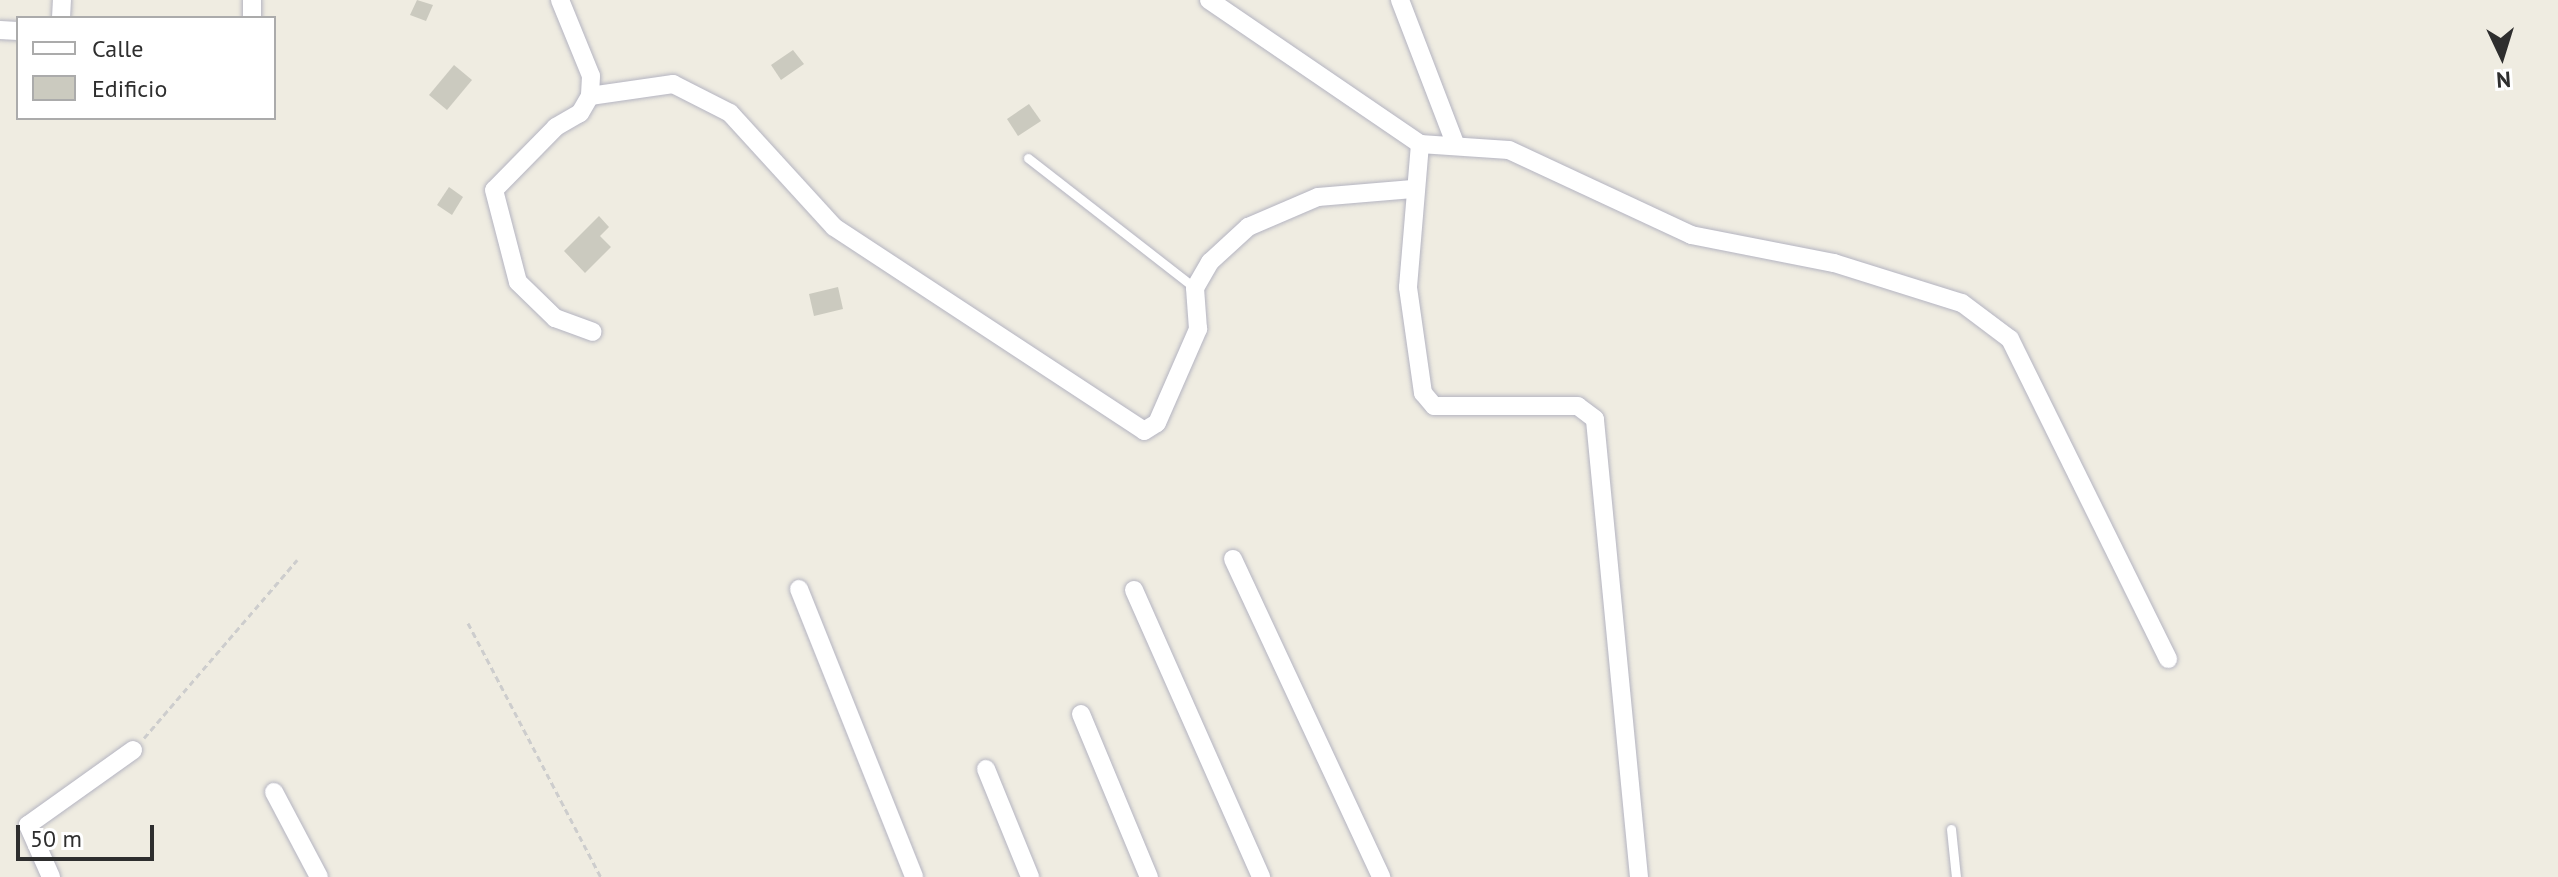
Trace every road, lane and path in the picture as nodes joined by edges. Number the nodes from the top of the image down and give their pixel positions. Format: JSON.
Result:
{"nodes":[{"id":1,"x":560,"y":0,"type":"edge"},
{"id":2,"x":1210,"y":0,"type":"edge"},
{"id":3,"x":1400,"y":0,"type":"edge"},
{"id":4,"x":590,"y":96,"type":"junction"},
{"id":5,"x":1420,"y":144,"type":"junction"},
{"id":6,"x":1456,"y":146,"type":"junction"},
{"id":7,"x":1028,"y":158,"type":"dead end"},
{"id":8,"x":1413,"y":189,"type":"junction"},
{"id":9,"x":1195,"y":288,"type":"junction"},
{"id":10,"x":593,"y":332,"type":"dead end"},
{"id":11,"x":1233,"y":559,"type":"dead end"},
{"id":12,"x":297,"y":560,"type":"dead end"},
{"id":13,"x":799,"y":589,"type":"dead end"},
{"id":14,"x":1134,"y":590,"type":"dead end"},
{"id":15,"x":468,"y":623,"type":"dead end"},
{"id":16,"x":2168,"y":659,"type":"dead end"},
{"id":17,"x":1081,"y":714,"type":"dead end"},
{"id":18,"x":133,"y":750,"type":"joint"},
{"id":19,"x":986,"y":769,"type":"dead end"},
{"id":20,"x":274,"y":792,"type":"dead end"},
{"id":21,"x":1951,"y":829,"type":"dead end"},
{"id":22,"x":51,"y":877,"type":"edge"},
{"id":23,"x":319,"y":877,"type":"edge"},
{"id":24,"x":601,"y":877,"type":"edge"},
{"id":25,"x":914,"y":877,"type":"edge"},
{"id":26,"x":1030,"y":877,"type":"edge"},
{"id":27,"x":1149,"y":877,"type":"edge"},
{"id":28,"x":1261,"y":877,"type":"edge"},
{"id":29,"x":1381,"y":877,"type":"edge"},
{"id":30,"x":1639,"y":877,"type":"edge"},
{"id":31,"x":1956,"y":877,"type":"edge"}],
"edges":[{"from":1,"to":4,"type":"street"},
{"from":2,"to":5,"type":"street"},
{"from":3,"to":6,"type":"street"},
{"from":4,"to":9,"type":"street"},
{"from":4,"to":10,"type":"street"},
{"from":5,"to":6,"type":"street"},
{"from":5,"to":8,"type":"street"},
{"from":6,"to":16,"type":"street"},
{"from":7,"to":9,"type":"lane"},
{"from":8,"to":9,"type":"street"},
{"from":8,"to":30,"type":"street"},
{"from":11,"to":29,"type":"street"},
{"from":12,"to":18,"type":"path"},
{"from":13,"to":25,"type":"street"},
{"from":14,"to":28,"type":"street"},
{"from":15,"to":24,"type":"path"},
{"from":17,"to":27,"type":"street"},
{"from":18,"to":22,"type":"street"},
{"from":19,"to":26,"type":"street"},
{"from":20,"to":23,"type":"street"},
{"from":21,"to":31,"type":"lane"}]}
